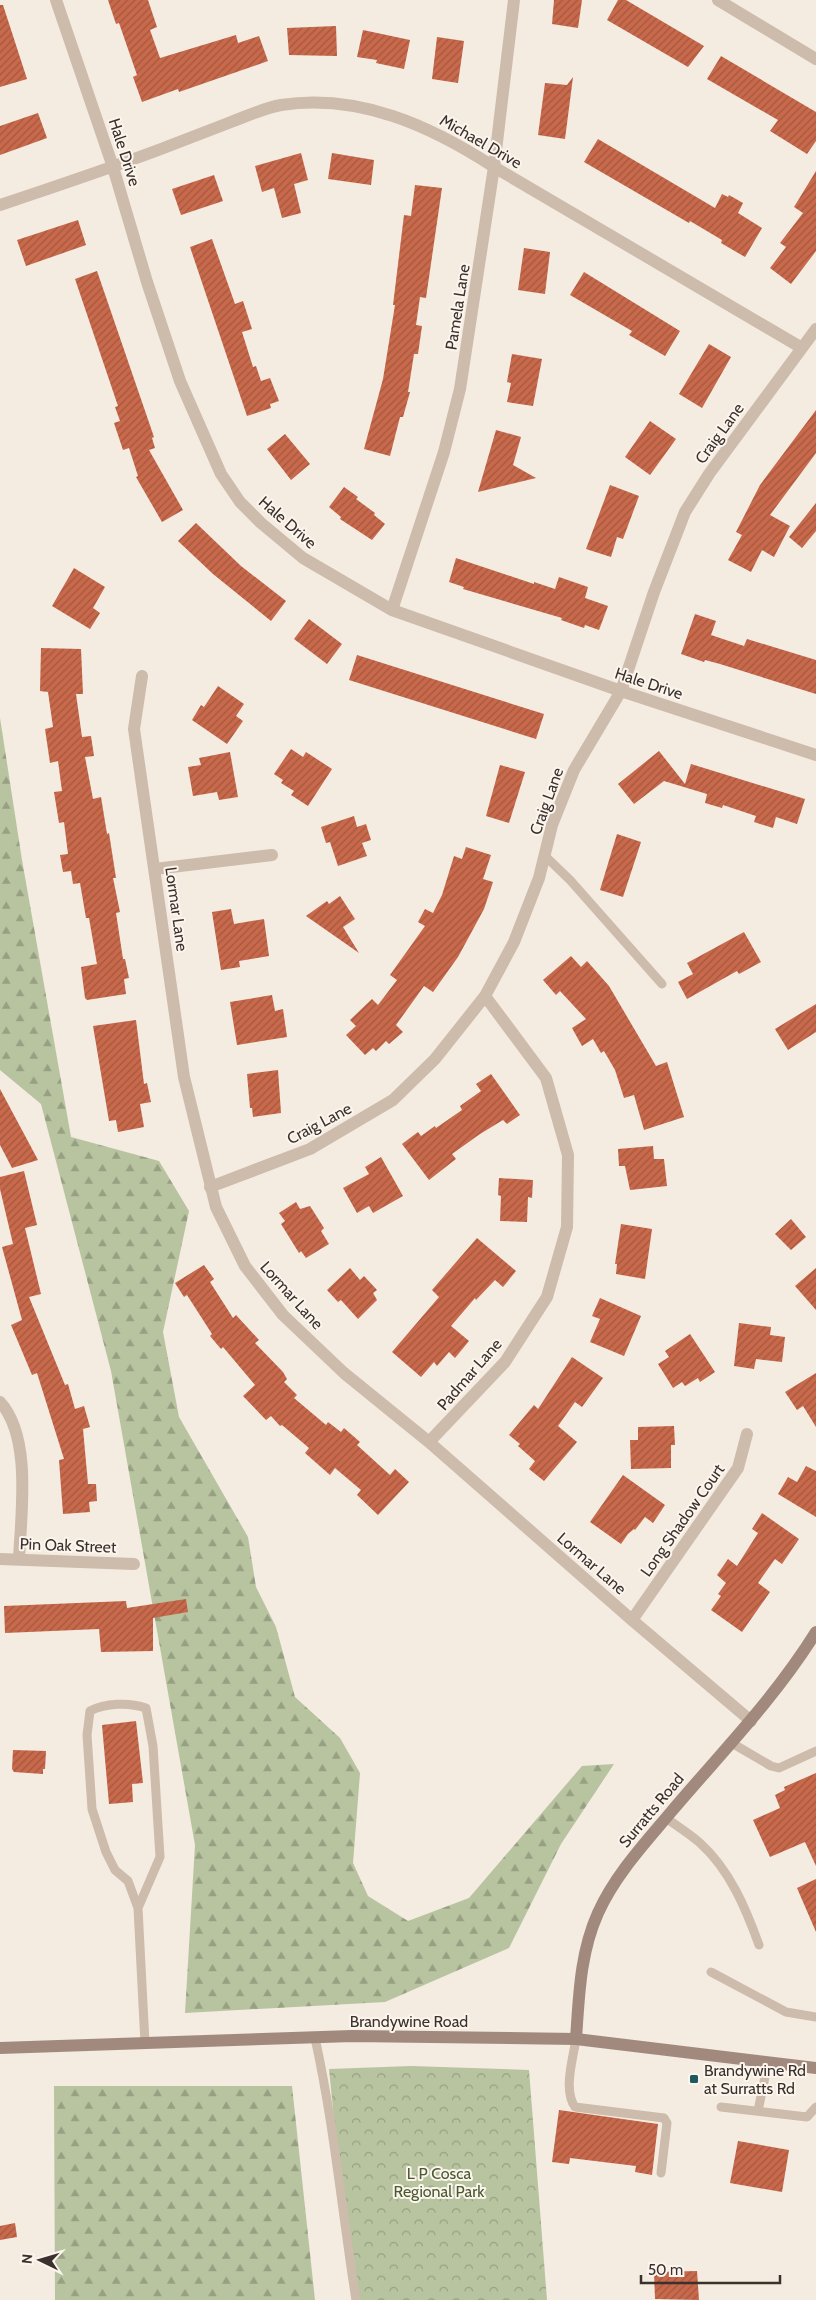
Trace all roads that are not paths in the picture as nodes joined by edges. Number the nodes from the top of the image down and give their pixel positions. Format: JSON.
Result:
{"nodes":[{"id":1,"x":56,"y":0,"type":"edge"},
{"id":2,"x":514,"y":0,"type":"edge"},
{"id":3,"x":718,"y":0,"type":"edge"},
{"id":4,"x":816,"y":59,"type":"edge"},
{"id":5,"x":113,"y":167,"type":"junction"},
{"id":6,"x":494,"y":167,"type":"junction"},
{"id":7,"x":0,"y":204,"type":"edge"},
{"id":8,"x":816,"y":328,"type":"edge"},
{"id":9,"x":802,"y":348,"type":"junction"},
{"id":10,"x":392,"y":610,"type":"junction"},
{"id":11,"x":142,"y":676,"type":"dead end"},
{"id":12,"x":621,"y":691,"type":"junction"},
{"id":13,"x":816,"y":754,"type":"edge"},
{"id":14,"x":272,"y":855,"type":"dead end"},
{"id":15,"x":544,"y":855,"type":"junction"},
{"id":16,"x":155,"y":870,"type":"junction"},
{"id":17,"x":662,"y":984,"type":"dead end"},
{"id":18,"x":485,"y":996,"type":"junction"},
{"id":19,"x":210,"y":1187,"type":"junction"},
{"id":20,"x":0,"y":1402,"type":"edge"},
{"id":21,"x":747,"y":1434,"type":"dead end"},
{"id":22,"x":429,"y":1442,"type":"junction"},
{"id":23,"x":19,"y":1558,"type":"junction"},
{"id":24,"x":0,"y":1559,"type":"edge"},
{"id":25,"x":134,"y":1564,"type":"dead end"},
{"id":26,"x":632,"y":1620,"type":"junction"},
{"id":27,"x":816,"y":1632,"type":"edge"},
{"id":28,"x":751,"y":1721,"type":"junction"},
{"id":29,"x":730,"y":1742,"type":"junction"},
{"id":30,"x":816,"y":1751,"type":"edge"},
{"id":31,"x":666,"y":1818,"type":"junction"},
{"id":32,"x":138,"y":1908,"type":"junction"},
{"id":33,"x":759,"y":1945,"type":"dead end"},
{"id":34,"x":711,"y":1972,"type":"dead end"},
{"id":35,"x":816,"y":2017,"type":"edge"},
{"id":36,"x":315,"y":2038,"type":"junction"},
{"id":37,"x":576,"y":2039,"type":"junction"},
{"id":38,"x":145,"y":2043,"type":"junction"},
{"id":39,"x":0,"y":2048,"type":"edge"},
{"id":40,"x":768,"y":2062,"type":"junction"},
{"id":41,"x":816,"y":2068,"type":"edge"},
{"id":42,"x":721,"y":2107,"type":"dead end"},
{"id":43,"x":816,"y":2107,"type":"edge"},
{"id":44,"x":758,"y":2111,"type":"junction"},
{"id":45,"x":661,"y":2173,"type":"dead end"},
{"id":46,"x":356,"y":2300,"type":"edge"}],
"edges":[{"from":1,"to":5,"type":"street","name":"Hale Drive"},
{"from":2,"to":6,"type":"street","name":"Pamela Lane"},
{"from":3,"to":4,"type":"street"},
{"from":5,"to":6,"type":"street","name":"Michael Drive"},
{"from":5,"to":7,"type":"street","name":"Michael Drive"},
{"from":5,"to":10,"type":"street","name":"Hale Drive"},
{"from":6,"to":9,"type":"street","name":"Michael Drive"},
{"from":6,"to":10,"type":"street","name":"Pamela Lane"},
{"from":8,"to":9,"type":"street","name":"Craig Lane"},
{"from":9,"to":12,"type":"street","name":"Craig Lane"},
{"from":10,"to":12,"type":"street","name":"Hale Drive"},
{"from":11,"to":16,"type":"street","name":"Lormar Lane"},
{"from":12,"to":13,"type":"street","name":"Hale Drive"},
{"from":12,"to":15,"type":"street","name":"Craig Lane"},
{"from":14,"to":16,"type":"street"},
{"from":15,"to":17,"type":"lane"},
{"from":15,"to":18,"type":"street","name":"Craig Lane"},
{"from":16,"to":19,"type":"street","name":"Lormar Lane"},
{"from":18,"to":19,"type":"street","name":"Craig Lane"},
{"from":18,"to":22,"type":"street","name":"Padmar Lane"},
{"from":19,"to":22,"type":"street","name":"Lormar Lane"},
{"from":20,"to":23,"type":"street"},
{"from":21,"to":26,"type":"street","name":"Long Shadow Court"},
{"from":22,"to":26,"type":"street","name":"Lormar Lane"},
{"from":23,"to":24,"type":"street","name":"Pin Oak Street"},
{"from":23,"to":25,"type":"street","name":"Pin Oak Street"},
{"from":26,"to":28,"type":"street","name":"Lormar Lane"},
{"from":27,"to":28,"type":"main road","name":"Surratts Road"},
{"from":28,"to":29,"type":"main road","name":"Surratts Road"},
{"from":29,"to":30,"type":"lane"},
{"from":29,"to":31,"type":"main road","name":"Surratts Road"},
{"from":31,"to":33,"type":"lane"},
{"from":31,"to":37,"type":"main road","name":"Surratts Road"},
{"from":32,"to":32,"type":"lane"},
{"from":32,"to":38,"type":"lane"},
{"from":34,"to":35,"type":"lane"},
{"from":36,"to":37,"type":"main road","name":"Brandywine Road"},
{"from":36,"to":38,"type":"main road","name":"Brandywine Road"},
{"from":36,"to":46,"type":"lane"},
{"from":37,"to":40,"type":"main road","name":"Brandywine Road"},
{"from":37,"to":45,"type":"lane"},
{"from":38,"to":39,"type":"main road","name":"Brandywine Road"},
{"from":40,"to":41,"type":"main road","name":"Brandywine Road"},
{"from":40,"to":44,"type":"lane"},
{"from":42,"to":44,"type":"lane"},
{"from":43,"to":44,"type":"lane"}]}
